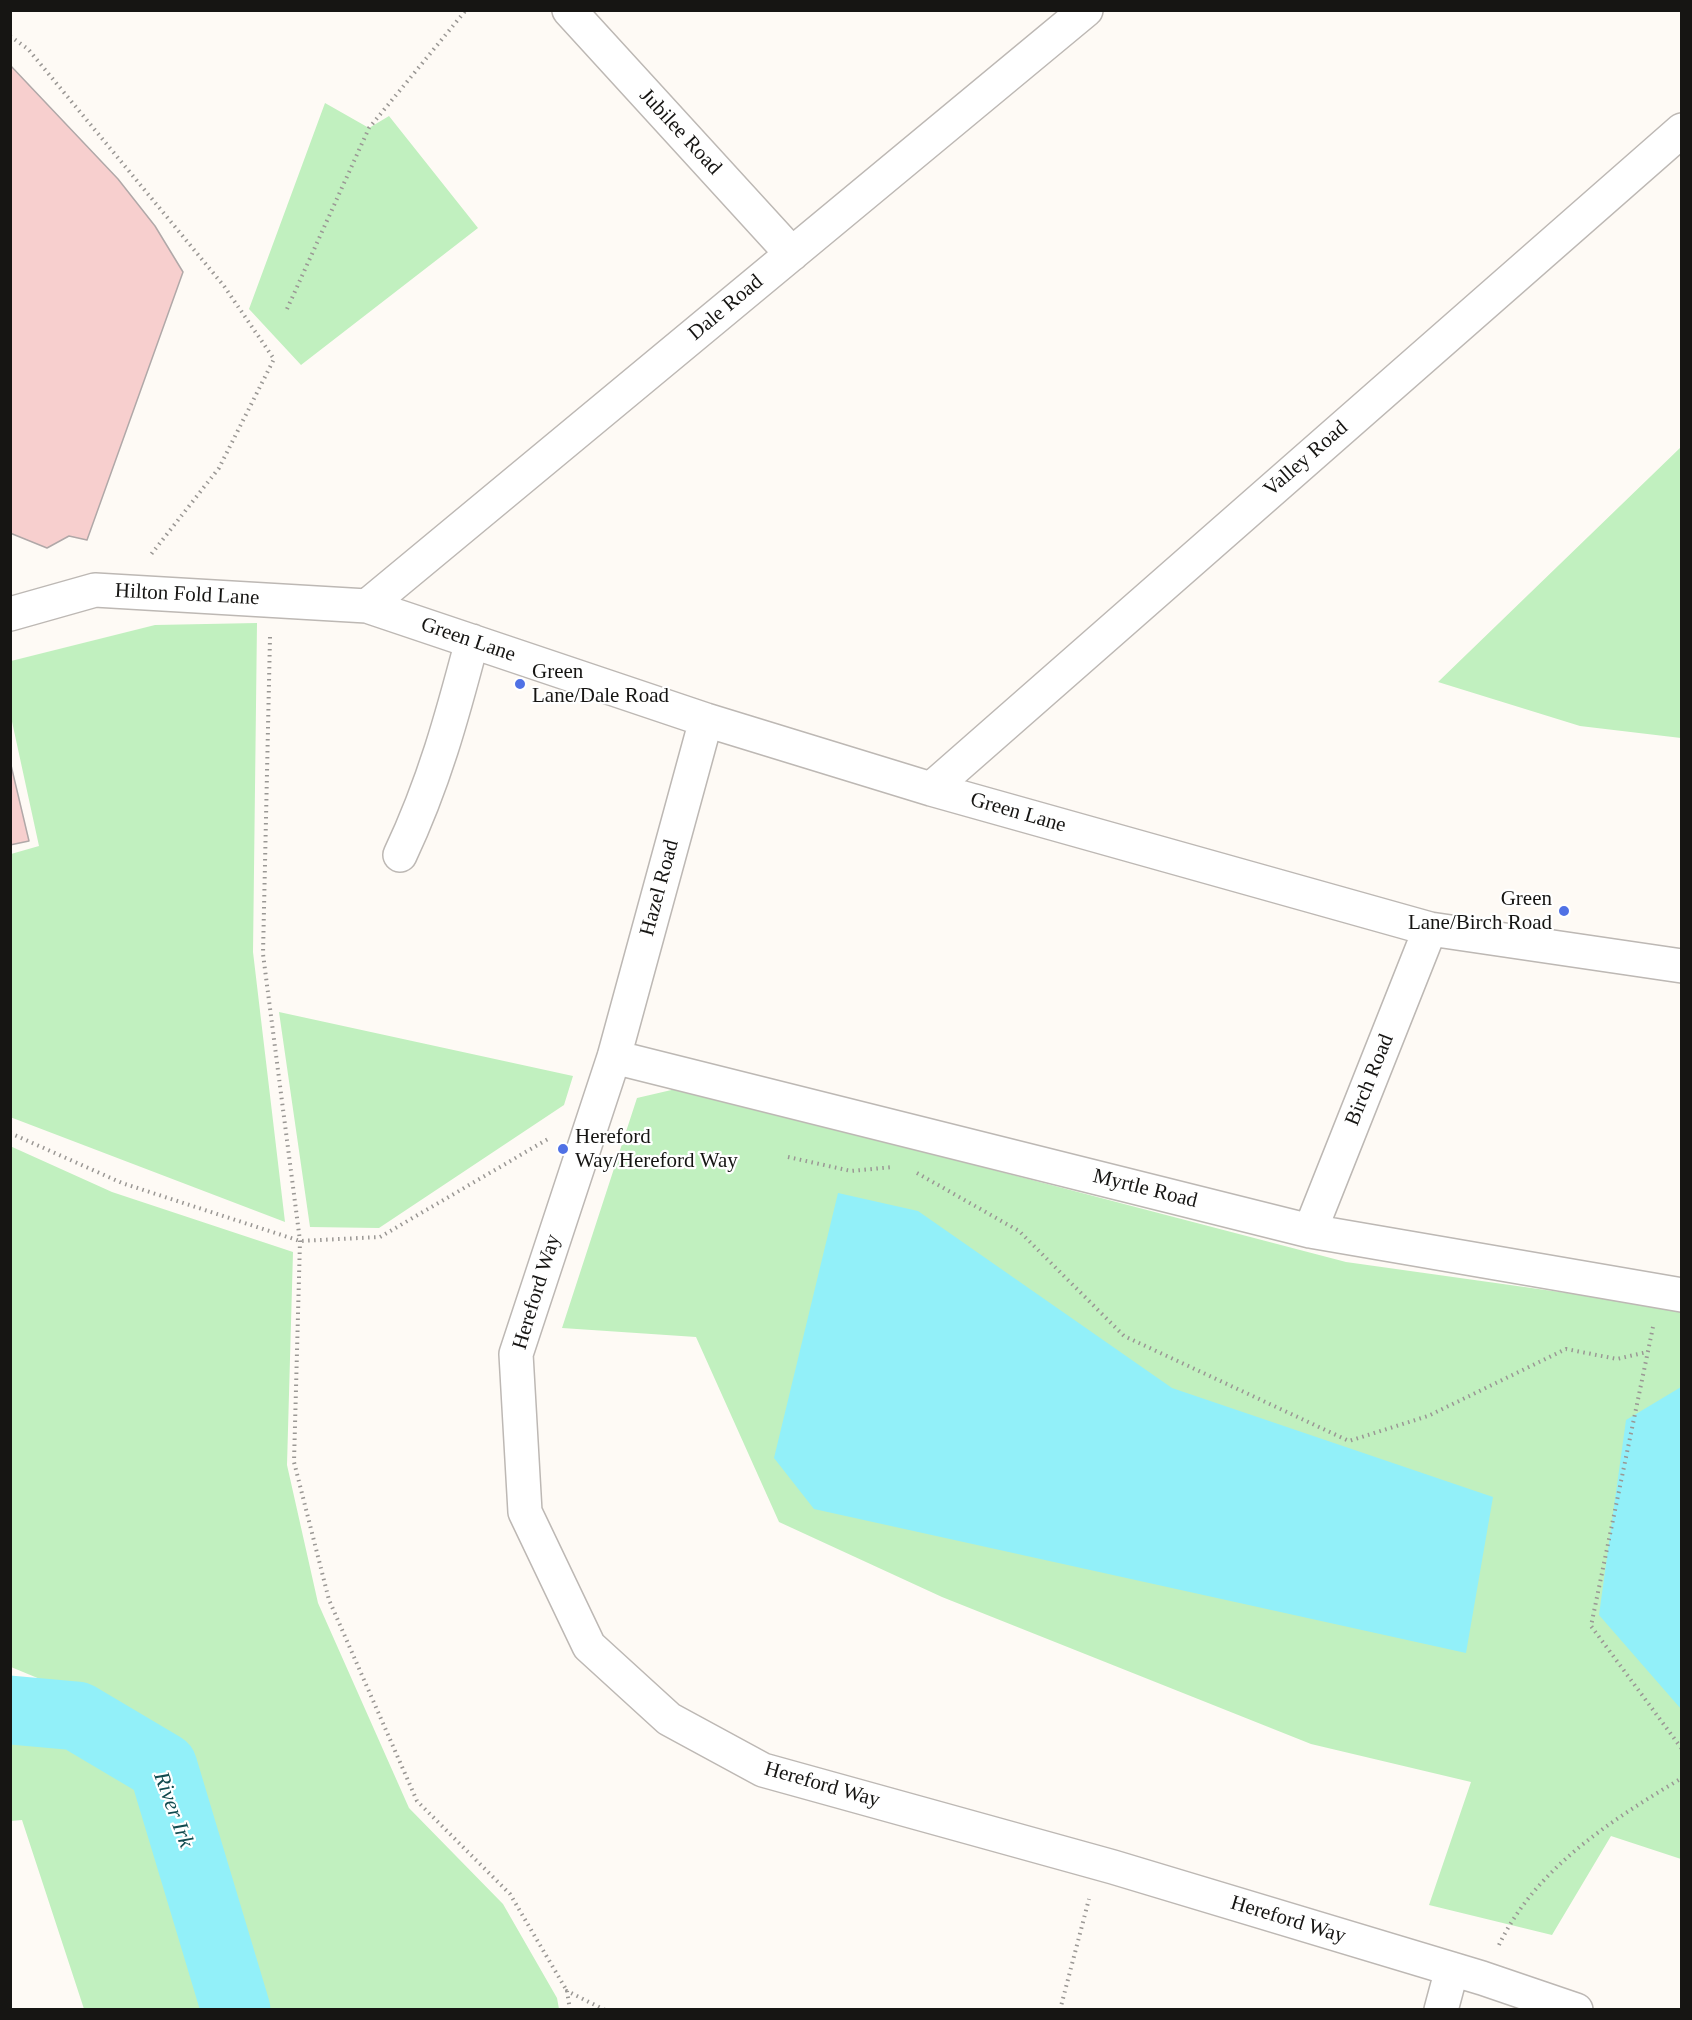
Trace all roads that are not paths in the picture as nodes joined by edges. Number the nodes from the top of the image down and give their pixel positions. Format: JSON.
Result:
{"nodes":[{"id":1,"x":569,"y":10,"type":"edge"},
{"id":2,"x":1086,"y":10,"type":"edge"},
{"id":3,"x":1682,"y":130,"type":"edge"},
{"id":4,"x":792,"y":254,"type":"junction"},
{"id":5,"x":367,"y":606,"type":"junction"},
{"id":6,"x":10,"y":614,"type":"edge"},
{"id":7,"x":472,"y":641,"type":"junction"},
{"id":8,"x":706,"y":720,"type":"junction"},
{"id":9,"x":931,"y":789,"type":"junction"},
{"id":10,"x":400,"y":855,"type":"dead end"},
{"id":11,"x":1430,"y":929,"type":"junction"},
{"id":12,"x":1682,"y":966,"type":"edge"},
{"id":13,"x":614,"y":1057,"type":"junction"},
{"id":14,"x":1310,"y":1231,"type":"junction"},
{"id":15,"x":1671,"y":1294,"type":"edge"},
{"id":16,"x":1452,"y":1969,"type":"junction"},
{"id":17,"x":1441,"y":2010,"type":"edge"},
{"id":18,"x":1576,"y":2010,"type":"edge"}],
"edges":[{"from":1,"to":4,"type":"street","name":"Jubilee Road"},
{"from":2,"to":4,"type":"street","name":"Dale Road"},
{"from":3,"to":9,"type":"street","name":"Valley Road"},
{"from":4,"to":5,"type":"street","name":"Dale Road"},
{"from":5,"to":6,"type":"street","name":"Hilton Fold Lane"},
{"from":5,"to":7,"type":"street","name":"Green Lane"},
{"from":7,"to":8,"type":"street","name":"Green Lane"},
{"from":7,"to":10,"type":"street"},
{"from":8,"to":9,"type":"street","name":"Green Lane"},
{"from":8,"to":13,"type":"street","name":"Hazel Road"},
{"from":9,"to":11,"type":"street","name":"Green Lane"},
{"from":11,"to":12,"type":"street","name":"Green Lane"},
{"from":11,"to":14,"type":"street","name":"Birch Road"},
{"from":13,"to":14,"type":"street","name":"Myrtle Road"},
{"from":13,"to":16,"type":"street","name":"Hereford Way"},
{"from":14,"to":15,"type":"street","name":"Myrtle Road"},
{"from":16,"to":17,"type":"street"},
{"from":16,"to":18,"type":"street","name":"Hereford Way"}]}
